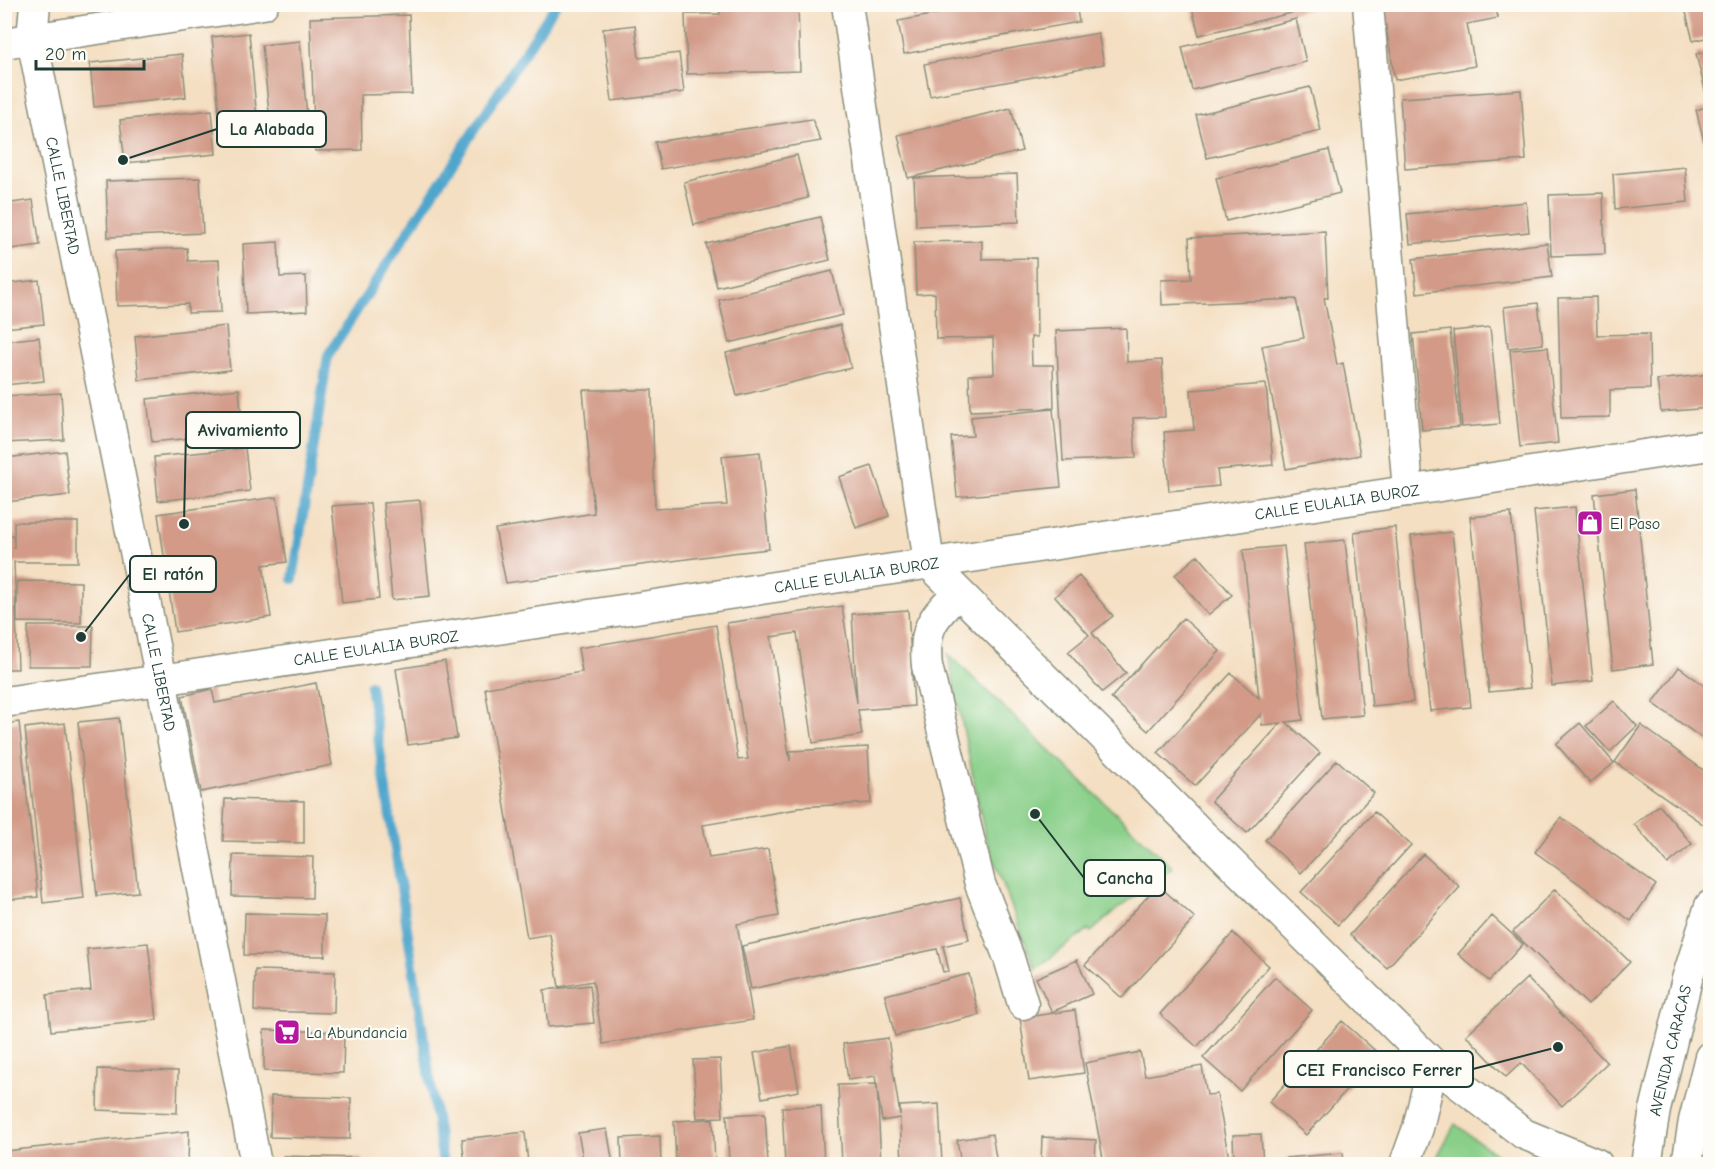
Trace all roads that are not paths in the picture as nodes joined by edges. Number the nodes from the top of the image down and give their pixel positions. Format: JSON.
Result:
{"nodes":[{"id":1,"x":35,"y":4,"type":"edge"},
{"id":2,"x":263,"y":4,"type":"edge"},
{"id":3,"x":847,"y":4,"type":"edge"},
{"id":4,"x":1368,"y":4,"type":"edge"},
{"id":5,"x":18,"y":41,"type":"edge"},
{"id":6,"x":1710,"y":445,"type":"edge"},
{"id":7,"x":1408,"y":491,"type":"junction"},
{"id":8,"x":929,"y":563,"type":"junction"},
{"id":9,"x":958,"y":593,"type":"junction"},
{"id":10,"x":161,"y":680,"type":"junction"},
{"id":11,"x":4,"y":702,"type":"edge"},
{"id":12,"x":1710,"y":906,"type":"edge"},
{"id":13,"x":1023,"y":1004,"type":"dead end"},
{"id":14,"x":1710,"y":1057,"type":"edge"},
{"id":15,"x":1433,"y":1064,"type":"junction"},
{"id":16,"x":1695,"y":1160,"type":"edge"},
{"id":17,"x":256,"y":1164,"type":"edge"},
{"id":18,"x":1405,"y":1164,"type":"edge"},
{"id":19,"x":1597,"y":1164,"type":"edge"},
{"id":20,"x":1646,"y":1164,"type":"edge"},
{"id":21,"x":1655,"y":1164,"type":"edge"}],
"edges":[{"from":1,"to":5,"type":"street","name":"CALLE LIBERTAD"},
{"from":2,"to":5,"type":"street"},
{"from":3,"to":8,"type":"street"},
{"from":4,"to":7,"type":"street"},
{"from":5,"to":10,"type":"street","name":"CALLE LIBERTAD"},
{"from":6,"to":7,"type":"street","name":"CALLE EULALIA BUROZ"},
{"from":7,"to":8,"type":"street","name":"CALLE EULALIA BUROZ"},
{"from":8,"to":9,"type":"street"},
{"from":8,"to":10,"type":"street","name":"CALLE EULALIA BUROZ"},
{"from":9,"to":13,"type":"street"},
{"from":9,"to":15,"type":"street"},
{"from":10,"to":11,"type":"street","name":"CALLE EULALIA BUROZ"},
{"from":10,"to":17,"type":"street","name":"CALLE LIBERTAD"},
{"from":12,"to":20,"type":"street","name":"AVENIDA CARACAS"},
{"from":14,"to":16,"type":"street"},
{"from":15,"to":18,"type":"street"},
{"from":15,"to":19,"type":"street"},
{"from":16,"to":21,"type":"street"}]}
